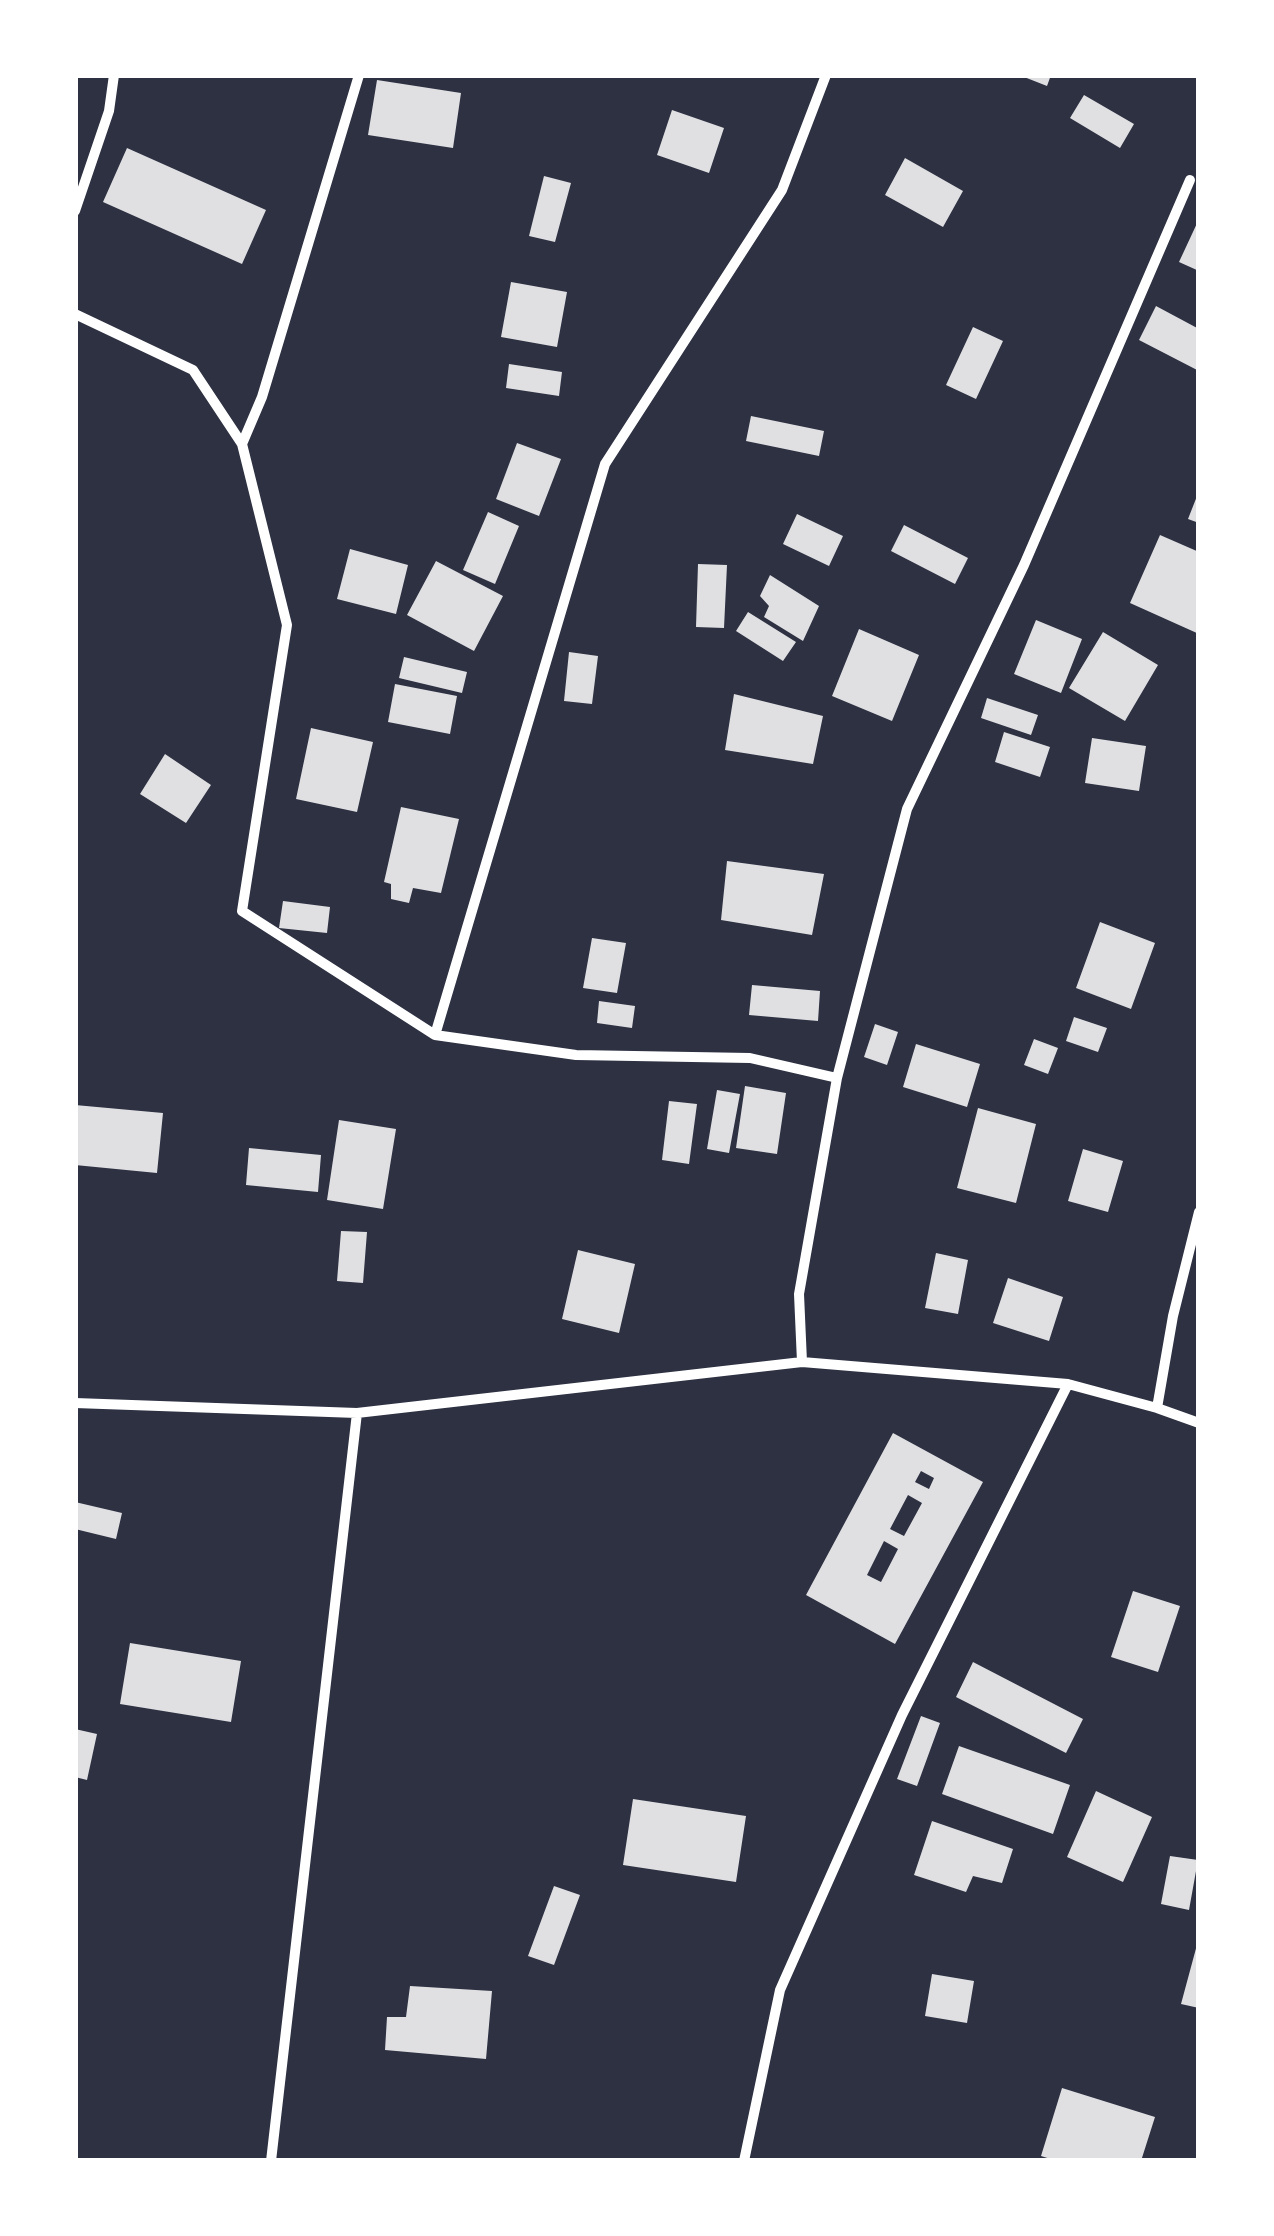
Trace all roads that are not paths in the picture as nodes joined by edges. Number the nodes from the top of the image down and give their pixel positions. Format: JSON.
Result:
{"nodes":[{"id":1,"x":114,"y":75,"type":"edge"},
{"id":2,"x":359,"y":75,"type":"edge"},
{"id":3,"x":826,"y":75,"type":"edge"},
{"id":4,"x":1190,"y":180,"type":"dead end"},
{"id":5,"x":75,"y":211,"type":"edge"},
{"id":6,"x":75,"y":314,"type":"edge"},
{"id":7,"x":242,"y":444,"type":"junction"},
{"id":8,"x":434,"y":1035,"type":"junction"},
{"id":9,"x":837,"y":1078,"type":"junction"},
{"id":10,"x":1199,"y":1212,"type":"edge"},
{"id":11,"x":802,"y":1362,"type":"junction"},
{"id":12,"x":1068,"y":1384,"type":"junction"},
{"id":13,"x":75,"y":1402,"type":"edge"},
{"id":14,"x":1158,"y":1408,"type":"junction"},
{"id":15,"x":358,"y":1414,"type":"junction"},
{"id":16,"x":1199,"y":1423,"type":"edge"},
{"id":17,"x":271,"y":2161,"type":"edge"},
{"id":18,"x":744,"y":2161,"type":"edge"}],
"edges":[{"from":1,"to":5,"type":"street"},
{"from":2,"to":7,"type":"street"},
{"from":3,"to":8,"type":"street"},
{"from":4,"to":9,"type":"street"},
{"from":6,"to":7,"type":"street"},
{"from":7,"to":8,"type":"street"},
{"from":8,"to":9,"type":"street"},
{"from":9,"to":11,"type":"street"},
{"from":10,"to":14,"type":"street"},
{"from":11,"to":12,"type":"street"},
{"from":11,"to":15,"type":"street"},
{"from":12,"to":14,"type":"street"},
{"from":12,"to":18,"type":"street"},
{"from":13,"to":15,"type":"street"},
{"from":14,"to":16,"type":"street"},
{"from":15,"to":17,"type":"street"}]}
